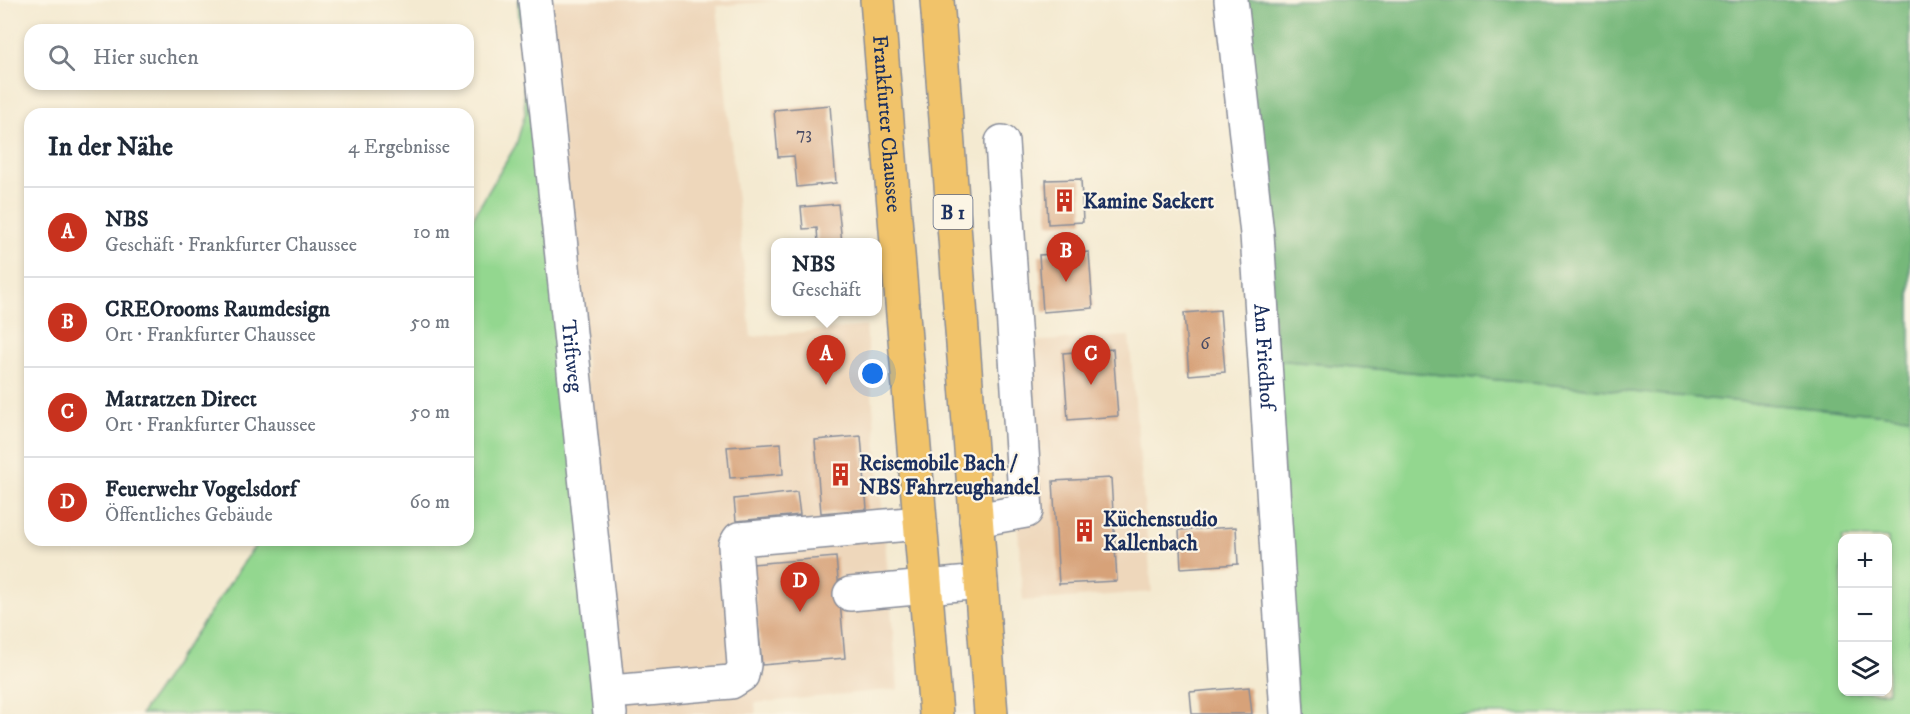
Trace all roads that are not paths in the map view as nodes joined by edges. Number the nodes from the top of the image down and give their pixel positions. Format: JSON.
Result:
{"nodes":[{"id":1,"x":535,"y":0,"type":"edge"},
{"id":2,"x":876,"y":0,"type":"edge"},
{"id":3,"x":937,"y":0,"type":"edge"},
{"id":4,"x":1231,"y":0,"type":"edge"},
{"id":5,"x":1002,"y":142,"type":"dead end"},
{"id":6,"x":976,"y":520,"type":"junction"},
{"id":7,"x":920,"y":523,"type":"junction"},
{"id":8,"x":981,"y":582,"type":"junction"},
{"id":9,"x":926,"y":587,"type":"junction"},
{"id":10,"x":850,"y":594,"type":"dead end"},
{"id":11,"x":610,"y":703,"type":"edge"},
{"id":12,"x":936,"y":714,"type":"edge"},
{"id":13,"x":991,"y":714,"type":"edge"},
{"id":14,"x":1287,"y":714,"type":"edge"}],
"edges":[{"from":1,"to":11,"type":"lane","name":"Triftweg"},
{"from":2,"to":7,"type":"main road","name":"Frankfurter Chaussee"},
{"from":3,"to":6,"type":"main road","number":"B 1"},
{"from":4,"to":14,"type":"lane","name":"Am Friedhof"},
{"from":5,"to":6,"type":"lane"},
{"from":6,"to":8,"type":"main road","number":"B 1"},
{"from":7,"to":9,"type":"main road","name":"Frankfurter Chaussee"},
{"from":7,"to":11,"type":"lane"},
{"from":8,"to":9,"type":"lane"},
{"from":8,"to":13,"type":"main road","number":"B 1"},
{"from":9,"to":10,"type":"lane"},
{"from":9,"to":12,"type":"main road","name":"Frankfurter Chaussee"}]}
